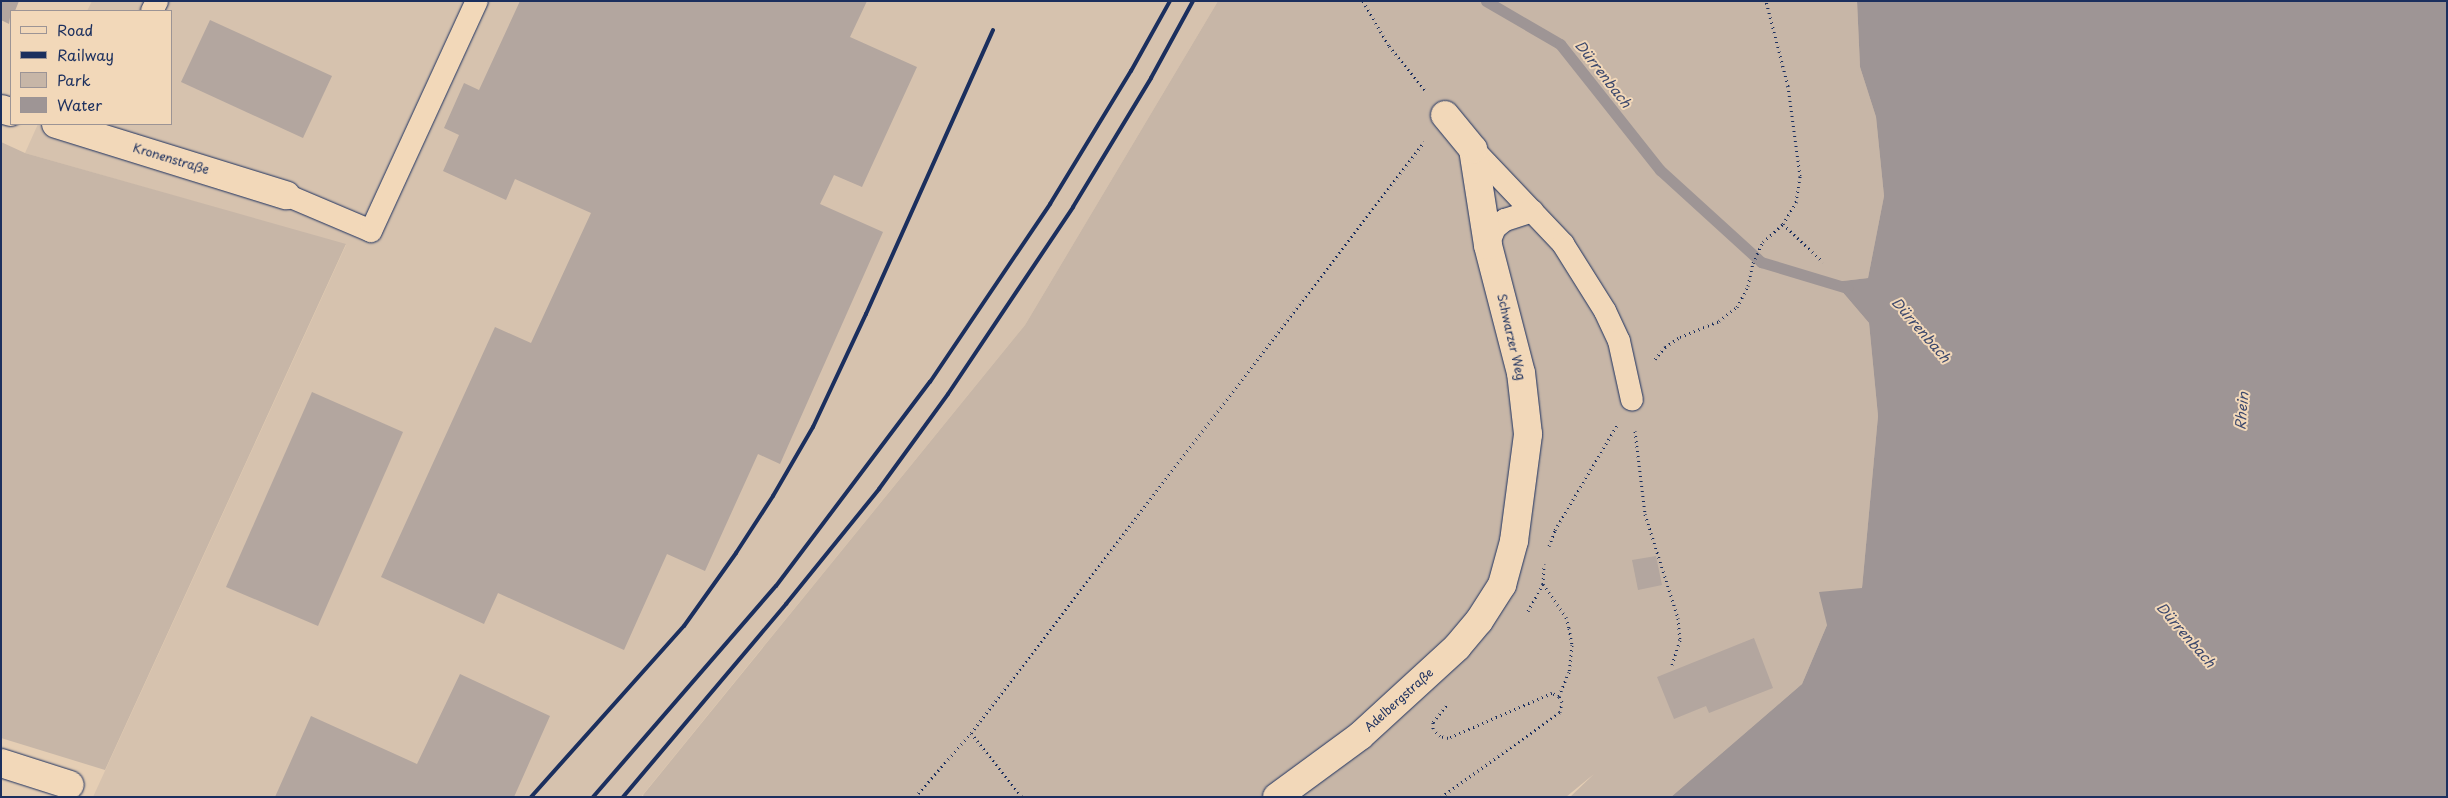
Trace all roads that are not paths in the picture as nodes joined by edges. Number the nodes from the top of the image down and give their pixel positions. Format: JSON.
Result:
{"nodes":[{"id":1,"x":477,"y":1,"type":"edge"},
{"id":2,"x":1445,"y":115,"type":"road end"},
{"id":3,"x":63,"y":125,"type":"edge"},
{"id":4,"x":100,"y":130,"type":"edge"},
{"id":5,"x":1473,"y":149,"type":"junction"},
{"id":6,"x":286,"y":195,"type":"joint"},
{"id":7,"x":1533,"y":211,"type":"junction"},
{"id":8,"x":1488,"y":245,"type":"junction"},
{"id":9,"x":1631,"y":392,"type":"road end"},
{"id":10,"x":1502,"y":585,"type":"joint"},
{"id":11,"x":1,"y":763,"type":"edge"},
{"id":12,"x":70,"y":785,"type":"dead end"},
{"id":13,"x":1277,"y":797,"type":"edge"}],
"edges":[{"from":1,"to":6,"type":"lane"},
{"from":2,"to":5,"type":"street"},
{"from":3,"to":4,"type":"street","name":"Kronenstraße"},
{"from":4,"to":6,"type":"street","name":"Kronenstraße"},
{"from":5,"to":7,"type":"lane"},
{"from":5,"to":8,"type":"street","name":"Schwarzer Weg"},
{"from":7,"to":8,"type":"lane"},
{"from":7,"to":9,"type":"lane"},
{"from":8,"to":10,"type":"street","name":"Schwarzer Weg"},
{"from":10,"to":13,"type":"street","name":"Adelbergstraße"},
{"from":11,"to":12,"type":"street"}]}
